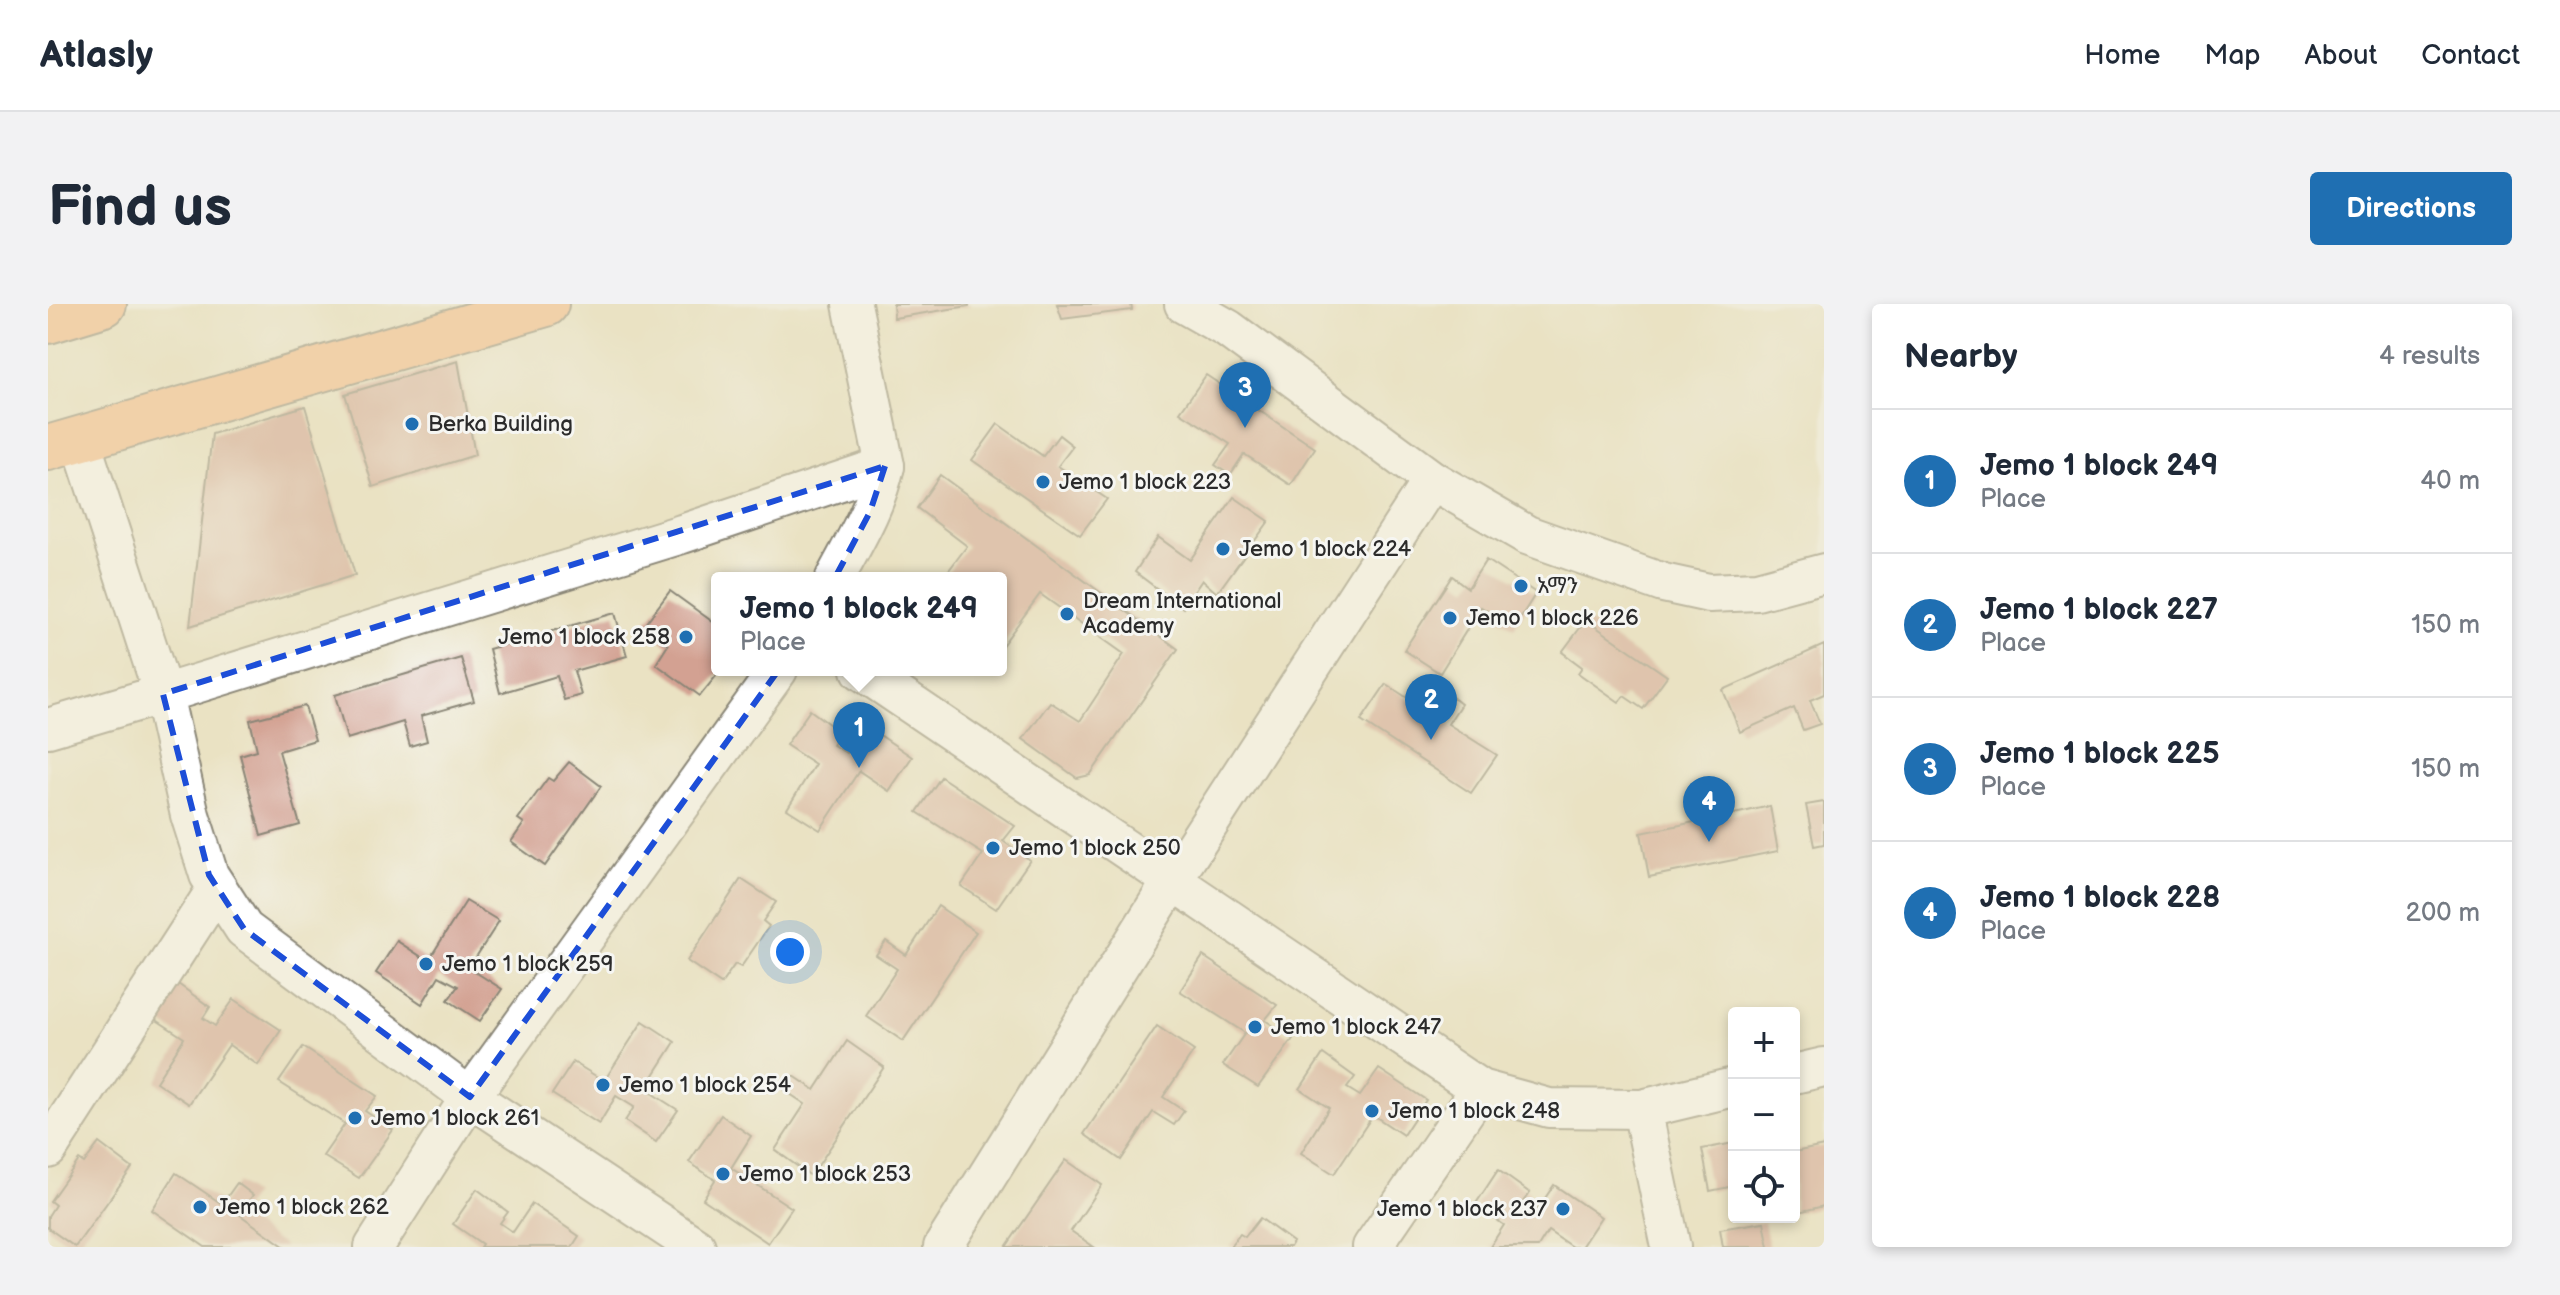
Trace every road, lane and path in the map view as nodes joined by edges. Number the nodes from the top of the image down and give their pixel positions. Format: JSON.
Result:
{"nodes":[{"id":1,"x":104,"y":304,"type":"edge"},
{"id":2,"x":546,"y":304,"type":"edge"},
{"id":3,"x":852,"y":304,"type":"edge"},
{"id":4,"x":1184,"y":304,"type":"edge"},
{"id":5,"x":48,"y":321,"type":"edge"},
{"id":6,"x":64,"y":444,"type":"edge"},
{"id":7,"x":885,"y":466,"type":"junction"},
{"id":8,"x":1432,"y":480,"type":"junction"},
{"id":9,"x":838,"y":572,"type":"edge"},
{"id":10,"x":1824,"y":573,"type":"edge"},
{"id":11,"x":774,"y":676,"type":"edge"},
{"id":12,"x":870,"y":676,"type":"edge"},
{"id":13,"x":163,"y":694,"type":"junction"},
{"id":14,"x":48,"y":728,"type":"edge"},
{"id":15,"x":1172,"y":881,"type":"junction"},
{"id":16,"x":217,"y":888,"type":"junction"},
{"id":17,"x":1824,"y":1067,"type":"edge"},
{"id":18,"x":1800,"y":1073,"type":"edge"},
{"id":19,"x":1728,"y":1088,"type":"edge"},
{"id":20,"x":1480,"y":1089,"type":"junction"},
{"id":21,"x":470,"y":1097,"type":"junction"},
{"id":22,"x":1642,"y":1109,"type":"junction"},
{"id":23,"x":48,"y":1149,"type":"edge"},
{"id":24,"x":374,"y":1247,"type":"edge"},
{"id":25,"x":696,"y":1247,"type":"edge"},
{"id":26,"x":943,"y":1247,"type":"edge"},
{"id":27,"x":1372,"y":1247,"type":"edge"},
{"id":28,"x":1671,"y":1247,"type":"edge"}],
"edges":[{"from":1,"to":5,"type":"main road"},
{"from":2,"to":6,"type":"main road"},
{"from":3,"to":7,"type":"street"},
{"from":4,"to":8,"type":"street"},
{"from":6,"to":13,"type":"street"},
{"from":7,"to":9,"type":"street"},
{"from":7,"to":13,"type":"street"},
{"from":8,"to":10,"type":"street"},
{"from":8,"to":15,"type":"street"},
{"from":11,"to":21,"type":"street"},
{"from":12,"to":15,"type":"street"},
{"from":13,"to":14,"type":"street"},
{"from":13,"to":16,"type":"street"},
{"from":15,"to":20,"type":"street"},
{"from":15,"to":26,"type":"street"},
{"from":16,"to":21,"type":"street"},
{"from":16,"to":23,"type":"street"},
{"from":17,"to":18,"type":"street"},
{"from":19,"to":22,"type":"street"},
{"from":20,"to":22,"type":"street"},
{"from":20,"to":27,"type":"street"},
{"from":21,"to":24,"type":"street"},
{"from":21,"to":25,"type":"street"},
{"from":22,"to":28,"type":"street"}]}
